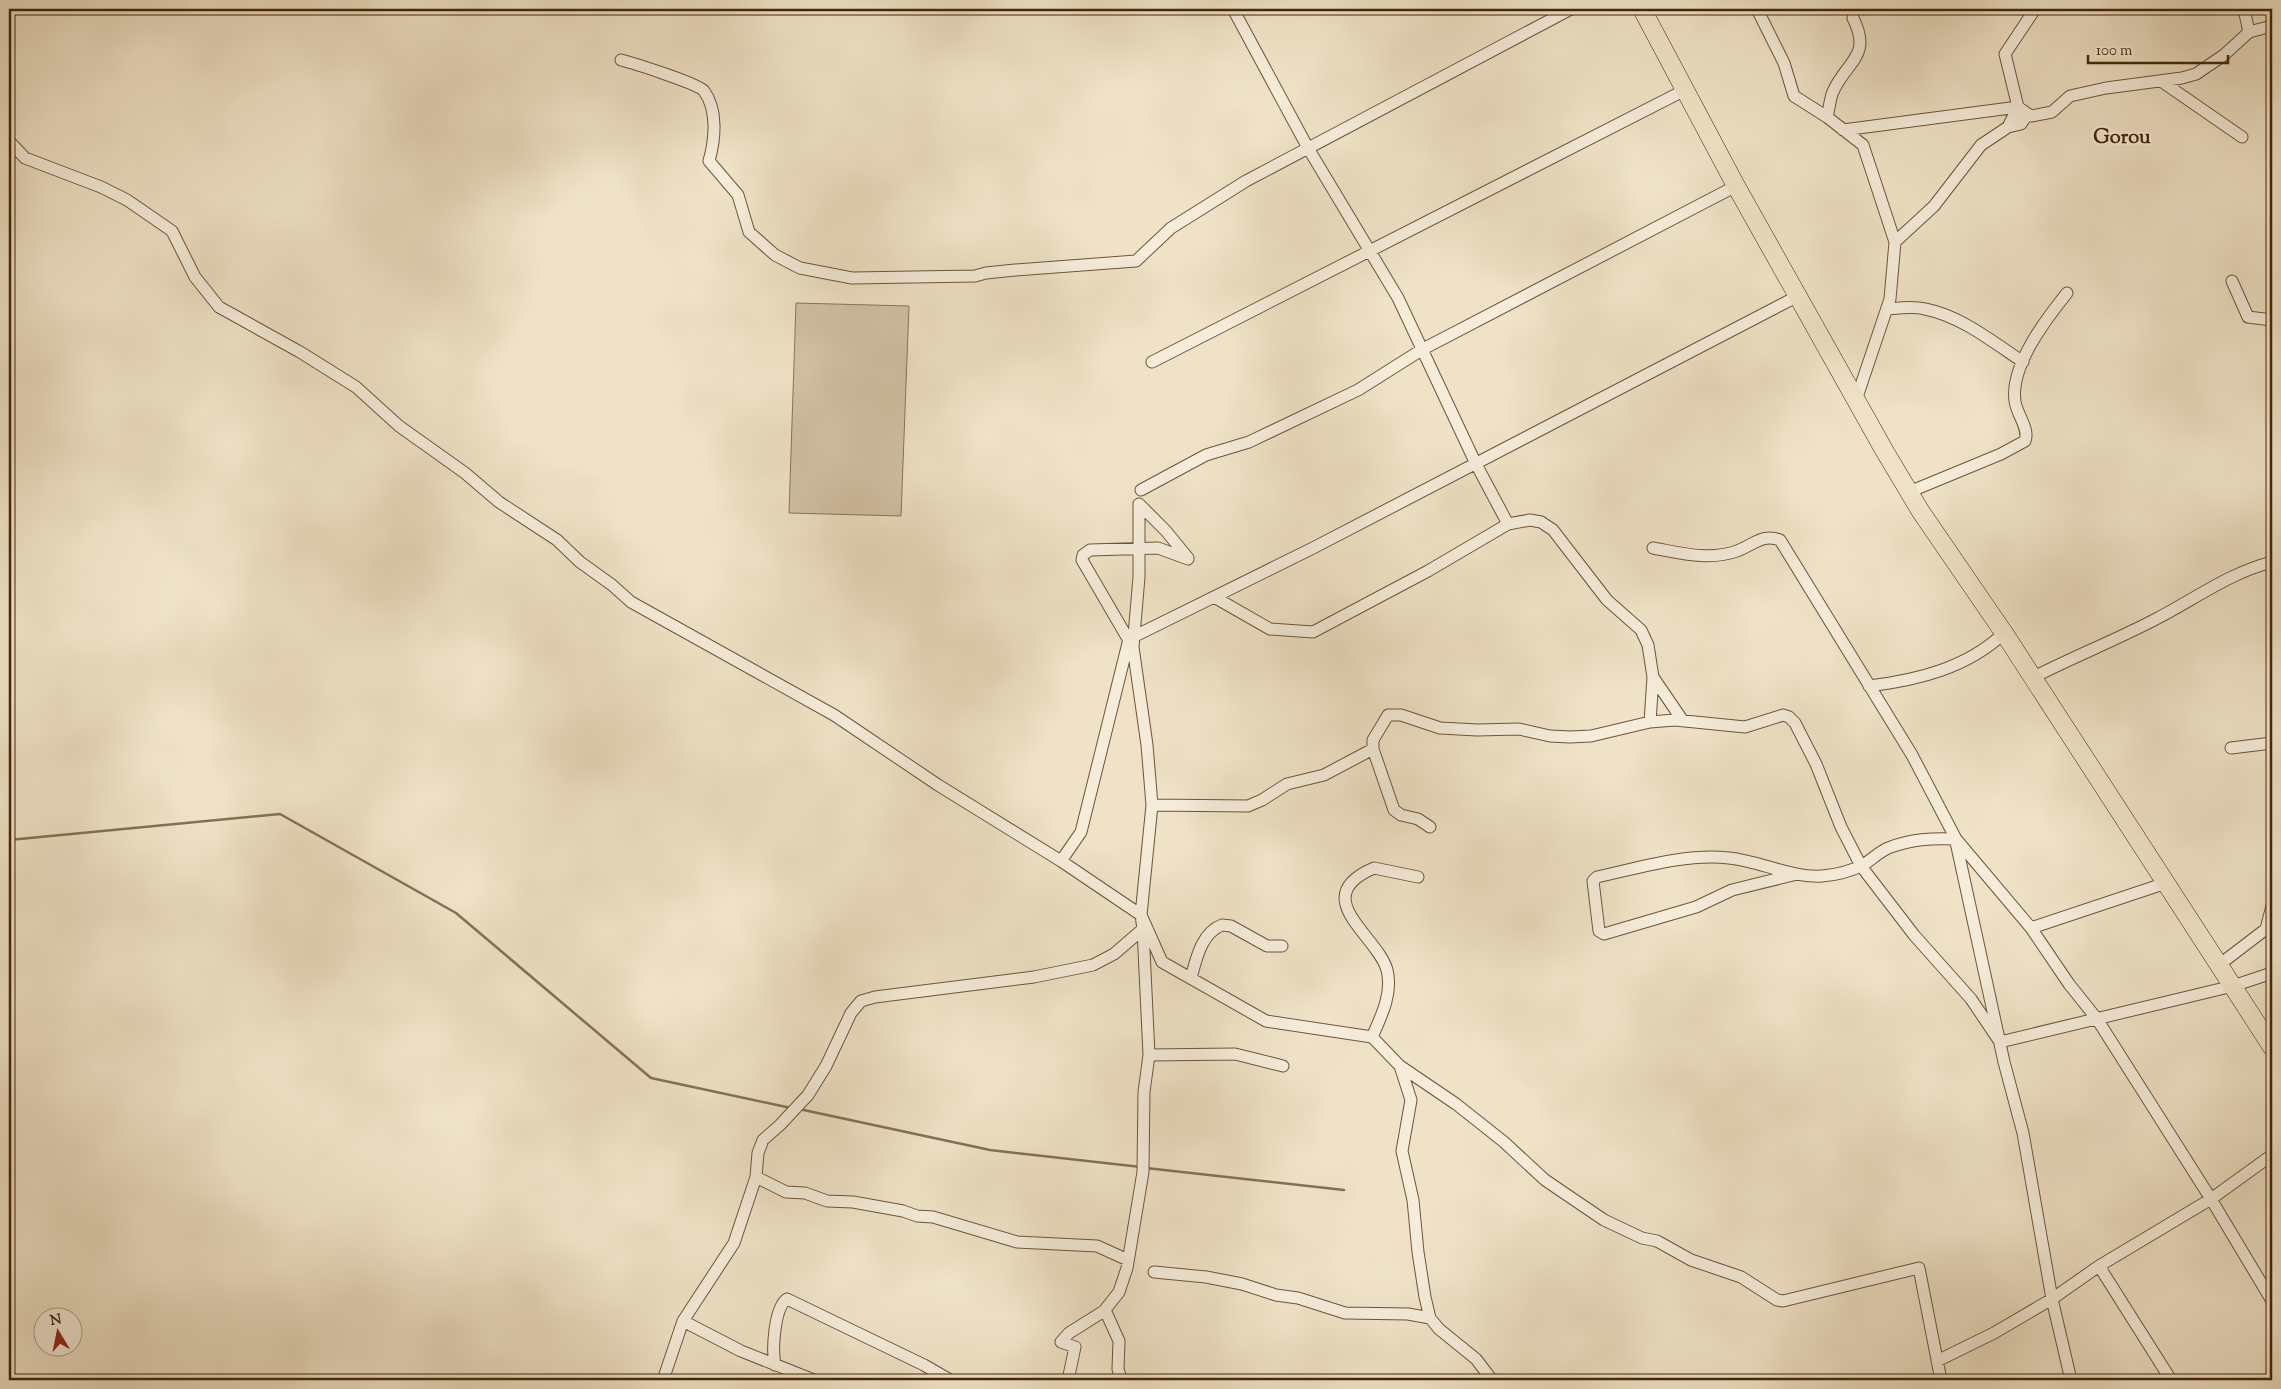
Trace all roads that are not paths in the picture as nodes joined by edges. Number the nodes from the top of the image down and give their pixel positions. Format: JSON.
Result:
{"nodes":[{"id":1,"x":1233,"y":9,"type":"edge"},
{"id":2,"x":1571,"y":9,"type":"edge"},
{"id":3,"x":1642,"y":9,"type":"edge"},
{"id":4,"x":1757,"y":9,"type":"edge"},
{"id":5,"x":2035,"y":9,"type":"edge"},
{"id":6,"x":2244,"y":9,"type":"edge"},
{"id":7,"x":1853,"y":18,"type":"dead end"},
{"id":8,"x":2272,"y":26,"type":"edge"},
{"id":9,"x":2249,"y":32,"type":"junction"},
{"id":10,"x":621,"y":60,"type":"dead end"},
{"id":11,"x":2161,"y":81,"type":"junction"},
{"id":12,"x":1685,"y":90,"type":"junction"},
{"id":13,"x":2018,"y":107,"type":"junction"},
{"id":14,"x":2027,"y":115,"type":"junction"},
{"id":15,"x":1827,"y":117,"type":"junction"},
{"id":16,"x":2008,"y":127,"type":"junction"},
{"id":17,"x":1843,"y":130,"type":"junction"},
{"id":18,"x":2242,"y":138,"type":"dead end"},
{"id":19,"x":9,"y":141,"type":"edge"},
{"id":20,"x":1308,"y":148,"type":"junction"},
{"id":21,"x":1736,"y":186,"type":"junction"},
{"id":22,"x":1895,"y":242,"type":"junction"},
{"id":23,"x":1371,"y":250,"type":"junction"},
{"id":24,"x":2232,"y":281,"type":"dead end"},
{"id":25,"x":2067,"y":293,"type":"dead end"},
{"id":26,"x":1798,"y":296,"type":"junction"},
{"id":27,"x":1887,"y":308,"type":"junction"},
{"id":28,"x":2272,"y":320,"type":"edge"},
{"id":29,"x":1423,"y":350,"type":"junction"},
{"id":30,"x":1152,"y":362,"type":"dead end"},
{"id":31,"x":2023,"y":362,"type":"junction"},
{"id":32,"x":1856,"y":400,"type":"junction"},
{"id":33,"x":1476,"y":464,"type":"junction"},
{"id":34,"x":1142,"y":490,"type":"dead end"},
{"id":35,"x":1909,"y":492,"type":"junction"},
{"id":36,"x":1508,"y":524,"type":"junction"},
{"id":37,"x":1653,"y":548,"type":"dead end"},
{"id":38,"x":1138,"y":549,"type":"junction"},
{"id":39,"x":2272,"y":562,"type":"edge"},
{"id":40,"x":1214,"y":597,"type":"junction"},
{"id":41,"x":2004,"y":633,"type":"junction"},
{"id":42,"x":1132,"y":641,"type":"junction"},
{"id":43,"x":1653,"y":677,"type":"junction"},
{"id":44,"x":2032,"y":678,"type":"junction"},
{"id":45,"x":1869,"y":686,"type":"junction"},
{"id":46,"x":1683,"y":721,"type":"junction"},
{"id":47,"x":1650,"y":722,"type":"junction"},
{"id":48,"x":2272,"y":743,"type":"edge"},
{"id":49,"x":2231,"y":748,"type":"dead end"},
{"id":50,"x":1373,"y":749,"type":"junction"},
{"id":51,"x":1152,"y":804,"type":"junction"},
{"id":52,"x":1430,"y":828,"type":"dead end"},
{"id":53,"x":1956,"y":839,"type":"junction"},
{"id":54,"x":1061,"y":861,"type":"junction"},
{"id":55,"x":1861,"y":866,"type":"junction"},
{"id":56,"x":1797,"y":874,"type":"junction"},
{"id":57,"x":1418,"y":878,"type":"dead end"},
{"id":58,"x":2166,"y":883,"type":"junction"},
{"id":59,"x":2272,"y":906,"type":"edge"},
{"id":60,"x":1142,"y":915,"type":"junction"},
{"id":61,"x":2031,"y":928,"type":"junction"},
{"id":62,"x":1143,"y":929,"type":"junction"},
{"id":63,"x":1282,"y":946,"type":"dead end"},
{"id":64,"x":2219,"y":965,"type":"junction"},
{"id":65,"x":2272,"y":973,"type":"edge"},
{"id":66,"x":1191,"y":978,"type":"junction"},
{"id":67,"x":2232,"y":986,"type":"junction"},
{"id":68,"x":2097,"y":1019,"type":"junction"},
{"id":69,"x":1372,"y":1037,"type":"junction"},
{"id":70,"x":2000,"y":1042,"type":"junction"},
{"id":71,"x":2272,"y":1047,"type":"edge"},
{"id":72,"x":1149,"y":1055,"type":"junction"},
{"id":73,"x":1283,"y":1066,"type":"dead end"},
{"id":74,"x":1400,"y":1066,"type":"junction"},
{"id":75,"x":2272,"y":1155,"type":"edge"},
{"id":76,"x":756,"y":1177,"type":"junction"},
{"id":77,"x":2212,"y":1199,"type":"junction"},
{"id":78,"x":1128,"y":1260,"type":"junction"},
{"id":79,"x":2099,"y":1266,"type":"junction"},
{"id":80,"x":1154,"y":1272,"type":"dead end"},
{"id":81,"x":2052,"y":1299,"type":"junction"},
{"id":82,"x":2272,"y":1301,"type":"edge"},
{"id":83,"x":1105,"y":1310,"type":"junction"},
{"id":84,"x":1430,"y":1318,"type":"junction"},
{"id":85,"x":683,"y":1321,"type":"junction"},
{"id":86,"x":1937,"y":1361,"type":"junction"},
{"id":87,"x":775,"y":1365,"type":"junction"},
{"id":88,"x":663,"y":1380,"type":"edge"},
{"id":89,"x":814,"y":1380,"type":"edge"},
{"id":90,"x":950,"y":1380,"type":"edge"},
{"id":91,"x":1068,"y":1380,"type":"edge"},
{"id":92,"x":1121,"y":1380,"type":"edge"},
{"id":93,"x":1492,"y":1380,"type":"edge"},
{"id":94,"x":1941,"y":1380,"type":"edge"},
{"id":95,"x":2071,"y":1380,"type":"edge"},
{"id":96,"x":2171,"y":1380,"type":"edge"}],
"edges":[{"from":1,"to":20,"type":"street"},
{"from":2,"to":20,"type":"street"},
{"from":3,"to":12,"type":"main road"},
{"from":4,"to":15,"type":"street"},
{"from":5,"to":13,"type":"street"},
{"from":6,"to":9,"type":"street"},
{"from":7,"to":15,"type":"street"},
{"from":8,"to":9,"type":"street"},
{"from":9,"to":11,"type":"street"},
{"from":10,"to":20,"type":"street"},
{"from":11,"to":14,"type":"street"},
{"from":11,"to":18,"type":"street"},
{"from":12,"to":21,"type":"main road"},
{"from":12,"to":23,"type":"street"},
{"from":13,"to":14,"type":"street"},
{"from":13,"to":16,"type":"street"},
{"from":13,"to":17,"type":"street"},
{"from":14,"to":16,"type":"street"},
{"from":15,"to":17,"type":"street"},
{"from":16,"to":22,"type":"street"},
{"from":17,"to":22,"type":"street"},
{"from":19,"to":54,"type":"street"},
{"from":20,"to":23,"type":"street"},
{"from":21,"to":26,"type":"main road"},
{"from":21,"to":29,"type":"street"},
{"from":22,"to":27,"type":"street"},
{"from":23,"to":29,"type":"street"},
{"from":23,"to":30,"type":"street"},
{"from":24,"to":28,"type":"street"},
{"from":25,"to":31,"type":"street"},
{"from":26,"to":32,"type":"main road"},
{"from":26,"to":33,"type":"street"},
{"from":27,"to":31,"type":"street"},
{"from":27,"to":32,"type":"street"},
{"from":29,"to":33,"type":"street"},
{"from":29,"to":34,"type":"street"},
{"from":31,"to":35,"type":"street"},
{"from":32,"to":35,"type":"main road"},
{"from":33,"to":36,"type":"street"},
{"from":33,"to":40,"type":"street"},
{"from":35,"to":41,"type":"main road"},
{"from":36,"to":40,"type":"street"},
{"from":36,"to":43,"type":"street"},
{"from":37,"to":45,"type":"street"},
{"from":38,"to":38,"type":"street"},
{"from":38,"to":42,"type":"street"},
{"from":38,"to":42,"type":"street"},
{"from":39,"to":44,"type":"street"},
{"from":40,"to":42,"type":"street"},
{"from":41,"to":44,"type":"main road"},
{"from":41,"to":45,"type":"street"},
{"from":42,"to":51,"type":"street"},
{"from":42,"to":54,"type":"street"},
{"from":43,"to":46,"type":"street"},
{"from":43,"to":47,"type":"street"},
{"from":44,"to":58,"type":"main road"},
{"from":45,"to":53,"type":"street"},
{"from":46,"to":47,"type":"street"},
{"from":46,"to":55,"type":"street"},
{"from":47,"to":50,"type":"street"},
{"from":48,"to":49,"type":"street"},
{"from":50,"to":51,"type":"street"},
{"from":50,"to":52,"type":"street"},
{"from":51,"to":60,"type":"street"},
{"from":53,"to":55,"type":"street"},
{"from":53,"to":61,"type":"street"},
{"from":53,"to":70,"type":"street"},
{"from":54,"to":60,"type":"street"},
{"from":55,"to":56,"type":"street"},
{"from":55,"to":70,"type":"street"},
{"from":56,"to":56,"type":"street"},
{"from":57,"to":69,"type":"street"},
{"from":58,"to":61,"type":"street"},
{"from":58,"to":64,"type":"main road"},
{"from":59,"to":64,"type":"street"},
{"from":60,"to":62,"type":"street"},
{"from":60,"to":66,"type":"street"},
{"from":61,"to":68,"type":"street"},
{"from":62,"to":72,"type":"street"},
{"from":62,"to":76,"type":"street"},
{"from":63,"to":66,"type":"street"},
{"from":64,"to":67,"type":"main road"},
{"from":65,"to":67,"type":"street"},
{"from":66,"to":69,"type":"street"},
{"from":67,"to":68,"type":"street"},
{"from":67,"to":71,"type":"main road"},
{"from":68,"to":70,"type":"street"},
{"from":68,"to":77,"type":"street"},
{"from":69,"to":74,"type":"street"},
{"from":70,"to":81,"type":"street"},
{"from":72,"to":73,"type":"street"},
{"from":72,"to":78,"type":"street"},
{"from":74,"to":84,"type":"street"},
{"from":74,"to":86,"type":"street"},
{"from":75,"to":77,"type":"street"},
{"from":76,"to":78,"type":"street"},
{"from":76,"to":85,"type":"street"},
{"from":77,"to":79,"type":"street"},
{"from":77,"to":82,"type":"street"},
{"from":78,"to":83,"type":"street"},
{"from":79,"to":81,"type":"street"},
{"from":79,"to":96,"type":"street"},
{"from":80,"to":84,"type":"street"},
{"from":81,"to":86,"type":"street"},
{"from":81,"to":95,"type":"street"},
{"from":83,"to":91,"type":"street"},
{"from":83,"to":92,"type":"street"},
{"from":84,"to":93,"type":"street"},
{"from":85,"to":87,"type":"street"},
{"from":85,"to":88,"type":"street"},
{"from":86,"to":94,"type":"street"},
{"from":87,"to":89,"type":"street"},
{"from":87,"to":90,"type":"street"}]}
